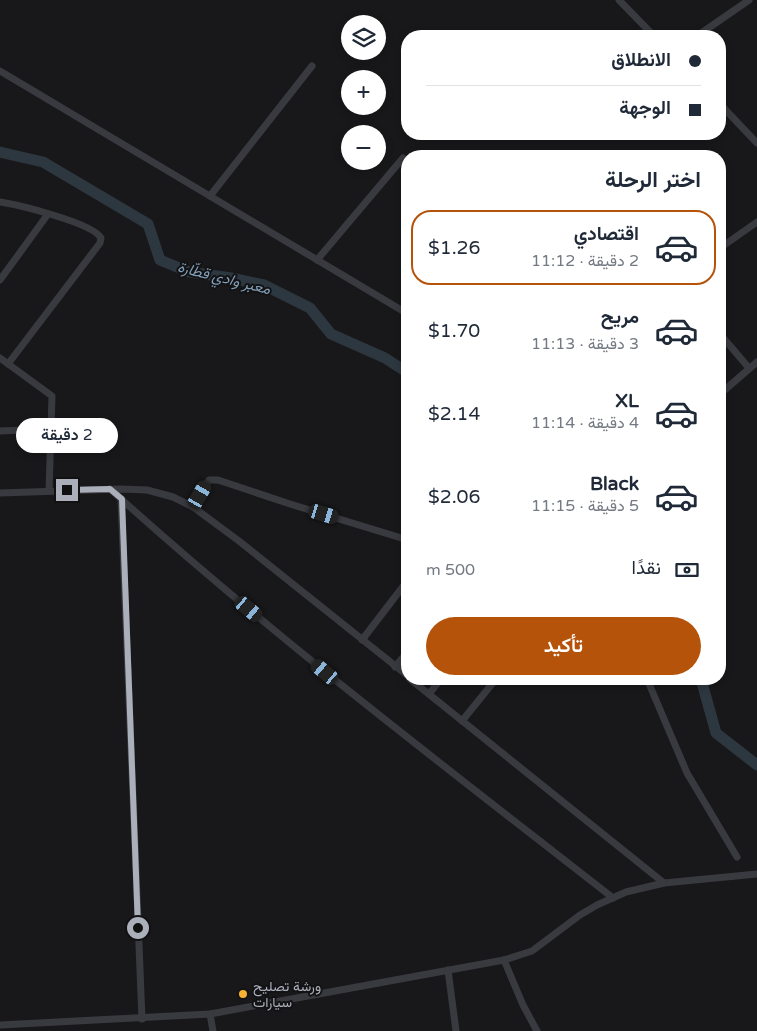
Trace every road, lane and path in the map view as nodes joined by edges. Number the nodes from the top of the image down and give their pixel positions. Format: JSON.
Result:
{"nodes":[{"id":1,"x":619,"y":0,"type":"edge"},
{"id":2,"x":748,"y":0,"type":"edge"},
{"id":3,"x":648,"y":30,"type":"edge"},
{"id":4,"x":706,"y":30,"type":"edge"},
{"id":5,"x":312,"y":66,"type":"dead end"},
{"id":6,"x":0,"y":71,"type":"edge"},
{"id":7,"x":726,"y":110,"type":"edge"},
{"id":8,"x":757,"y":143,"type":"edge"},
{"id":9,"x":401,"y":160,"type":"edge"},
{"id":10,"x":210,"y":196,"type":"junction"},
{"id":11,"x":0,"y":202,"type":"edge"},
{"id":12,"x":48,"y":214,"type":"junction"},
{"id":13,"x":757,"y":222,"type":"edge"},
{"id":14,"x":726,"y":244,"type":"edge"},
{"id":15,"x":317,"y":260,"type":"junction"},
{"id":16,"x":0,"y":280,"type":"edge"},
{"id":17,"x":401,"y":310,"type":"edge"},
{"id":18,"x":726,"y":341,"type":"edge"},
{"id":19,"x":0,"y":358,"type":"edge"},
{"id":20,"x":757,"y":362,"type":"edge"},
{"id":21,"x":8,"y":364,"type":"junction"},
{"id":22,"x":749,"y":368,"type":"junction"},
{"id":23,"x":726,"y":389,"type":"edge"},
{"id":24,"x":51,"y":429,"type":"junction"},
{"id":25,"x":0,"y":432,"type":"edge"},
{"id":26,"x":110,"y":489,"type":"junction"},
{"id":27,"x":49,"y":491,"type":"junction"},
{"id":28,"x":0,"y":493,"type":"edge"},
{"id":29,"x":122,"y":499,"type":"junction"},
{"id":30,"x":193,"y":507,"type":"junction"},
{"id":31,"x":401,"y":538,"type":"edge"},
{"id":32,"x":401,"y":589,"type":"edge"},
{"id":33,"x":362,"y":640,"type":"junction"},
{"id":34,"x":401,"y":660,"type":"edge"},
{"id":35,"x":395,"y":667,"type":"junction"},
{"id":36,"x":401,"y":672,"type":"edge"},
{"id":37,"x":418,"y":685,"type":"edge"},
{"id":38,"x":436,"y":685,"type":"edge"},
{"id":39,"x":491,"y":685,"type":"edge"},
{"id":40,"x":650,"y":685,"type":"edge"},
{"id":41,"x":429,"y":694,"type":"junction"},
{"id":42,"x":462,"y":721,"type":"junction"},
{"id":43,"x":737,"y":857,"type":"dead end"},
{"id":44,"x":757,"y":874,"type":"edge"},
{"id":45,"x":664,"y":883,"type":"junction"},
{"id":46,"x":613,"y":898,"type":"junction"},
{"id":47,"x":504,"y":960,"type":"junction"},
{"id":48,"x":448,"y":970,"type":"junction"},
{"id":49,"x":210,"y":1014,"type":"junction"},
{"id":50,"x":142,"y":1018,"type":"junction"},
{"id":51,"x":0,"y":1025,"type":"edge"},
{"id":52,"x":213,"y":1031,"type":"edge"},
{"id":53,"x":456,"y":1031,"type":"edge"},
{"id":54,"x":537,"y":1031,"type":"edge"}],
"edges":[{"from":1,"to":3,"type":"street"},
{"from":2,"to":4,"type":"street"},
{"from":5,"to":10,"type":"street"},
{"from":6,"to":10,"type":"street"},
{"from":7,"to":8,"type":"street"},
{"from":9,"to":15,"type":"street"},
{"from":10,"to":15,"type":"street"},
{"from":11,"to":12,"type":"street"},
{"from":12,"to":16,"type":"street"},
{"from":12,"to":21,"type":"street"},
{"from":13,"to":14,"type":"street"},
{"from":15,"to":17,"type":"street"},
{"from":18,"to":22,"type":"street"},
{"from":19,"to":21,"type":"street"},
{"from":20,"to":22,"type":"street"},
{"from":21,"to":24,"type":"street"},
{"from":22,"to":23,"type":"street"},
{"from":24,"to":25,"type":"street"},
{"from":24,"to":27,"type":"street"},
{"from":26,"to":27,"type":"street"},
{"from":26,"to":29,"type":"street"},
{"from":26,"to":30,"type":"street"},
{"from":27,"to":28,"type":"street"},
{"from":29,"to":46,"type":"street"},
{"from":29,"to":50,"type":"street"},
{"from":30,"to":31,"type":"street"},
{"from":30,"to":33,"type":"street"},
{"from":32,"to":33,"type":"street"},
{"from":33,"to":35,"type":"street"},
{"from":34,"to":35,"type":"street"},
{"from":35,"to":36,"type":"street"},
{"from":37,"to":41,"type":"street"},
{"from":38,"to":41,"type":"street"},
{"from":39,"to":42,"type":"street"},
{"from":40,"to":43,"type":"street"},
{"from":41,"to":42,"type":"street"},
{"from":42,"to":45,"type":"street"},
{"from":44,"to":45,"type":"street"},
{"from":45,"to":46,"type":"street"},
{"from":46,"to":47,"type":"street"},
{"from":47,"to":48,"type":"street"},
{"from":47,"to":54,"type":"street"},
{"from":48,"to":49,"type":"street"},
{"from":48,"to":53,"type":"street"},
{"from":49,"to":50,"type":"street"},
{"from":49,"to":52,"type":"street"},
{"from":50,"to":51,"type":"street"}]}
